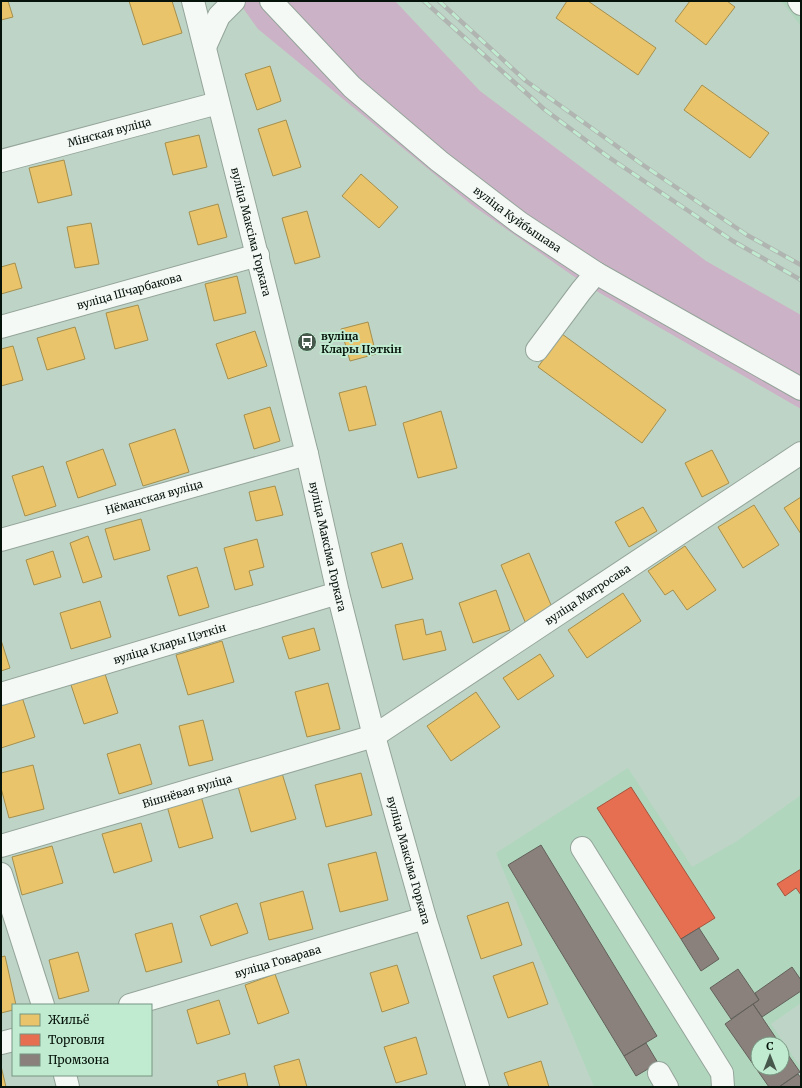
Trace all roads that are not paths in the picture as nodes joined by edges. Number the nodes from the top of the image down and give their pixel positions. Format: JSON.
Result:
{"nodes":[{"id":1,"x":193,"y":1,"type":"edge"},
{"id":2,"x":234,"y":1,"type":"edge"},
{"id":3,"x":271,"y":1,"type":"edge"},
{"id":4,"x":799,"y":1,"type":"edge"},
{"id":5,"x":801,"y":4,"type":"edge"},
{"id":6,"x":205,"y":47,"type":"junction"},
{"id":7,"x":218,"y":103,"type":"junction"},
{"id":8,"x":1,"y":161,"type":"edge"},
{"id":9,"x":258,"y":255,"type":"junction"},
{"id":10,"x":596,"y":273,"type":"junction"},
{"id":11,"x":1,"y":327,"type":"edge"},
{"id":12,"x":537,"y":350,"type":"dead end"},
{"id":13,"x":801,"y":389,"type":"edge"},
{"id":14,"x":801,"y":453,"type":"edge"},
{"id":15,"x":307,"y":454,"type":"junction"},
{"id":16,"x":1,"y":540,"type":"edge"},
{"id":17,"x":338,"y":593,"type":"junction"},
{"id":18,"x":1,"y":694,"type":"edge"},
{"id":19,"x":374,"y":736,"type":"junction"},
{"id":20,"x":1,"y":846,"type":"edge"},
{"id":21,"x":582,"y":848,"type":"dead end"},
{"id":22,"x":1,"y":874,"type":"edge"},
{"id":23,"x":425,"y":918,"type":"junction"},
{"id":24,"x":43,"y":1004,"type":"edge"},
{"id":25,"x":133,"y":1004,"type":"edge"},
{"id":26,"x":12,"y":1040,"type":"edge"},
{"id":27,"x":1,"y":1043,"type":"edge"},
{"id":28,"x":65,"y":1076,"type":"edge"},
{"id":29,"x":68,"y":1087,"type":"edge"},
{"id":30,"x":478,"y":1087,"type":"edge"},
{"id":31,"x":723,"y":1087,"type":"edge"}],
"edges":[{"from":1,"to":6,"type":"street","name":"вуліца Максіма Горкага"},
{"from":2,"to":6,"type":"street"},
{"from":3,"to":10,"type":"street","name":"вуліца Куйбышава"},
{"from":4,"to":5,"type":"street"},
{"from":6,"to":7,"type":"street","name":"вуліца Максіма Горкага"},
{"from":7,"to":8,"type":"street","name":"Мінская вуліца"},
{"from":7,"to":9,"type":"street","name":"вуліца Максіма Горкага"},
{"from":9,"to":11,"type":"street","name":"вуліца Шчарбакова"},
{"from":9,"to":15,"type":"street","name":"вуліца Максіма Горкага"},
{"from":10,"to":12,"type":"street"},
{"from":10,"to":13,"type":"street","name":"вуліца Куйбышава"},
{"from":14,"to":19,"type":"street","name":"вуліца Матросава"},
{"from":15,"to":16,"type":"street","name":"Нёманская вуліца"},
{"from":15,"to":17,"type":"street","name":"вуліца Максіма Горкага"},
{"from":17,"to":18,"type":"street","name":"вуліца Клары Цэткін"},
{"from":17,"to":19,"type":"street","name":"вуліца Максіма Горкага"},
{"from":19,"to":20,"type":"street","name":"Вішнёвая вуліца"},
{"from":19,"to":23,"type":"street","name":"вуліца Максіма Горкага"},
{"from":21,"to":31,"type":"street"},
{"from":22,"to":24,"type":"street"},
{"from":23,"to":25,"type":"street","name":"вуліца Говарава"},
{"from":23,"to":30,"type":"street","name":"вуліца Максіма Горкага"},
{"from":26,"to":27,"type":"street"},
{"from":28,"to":29,"type":"street"}]}
